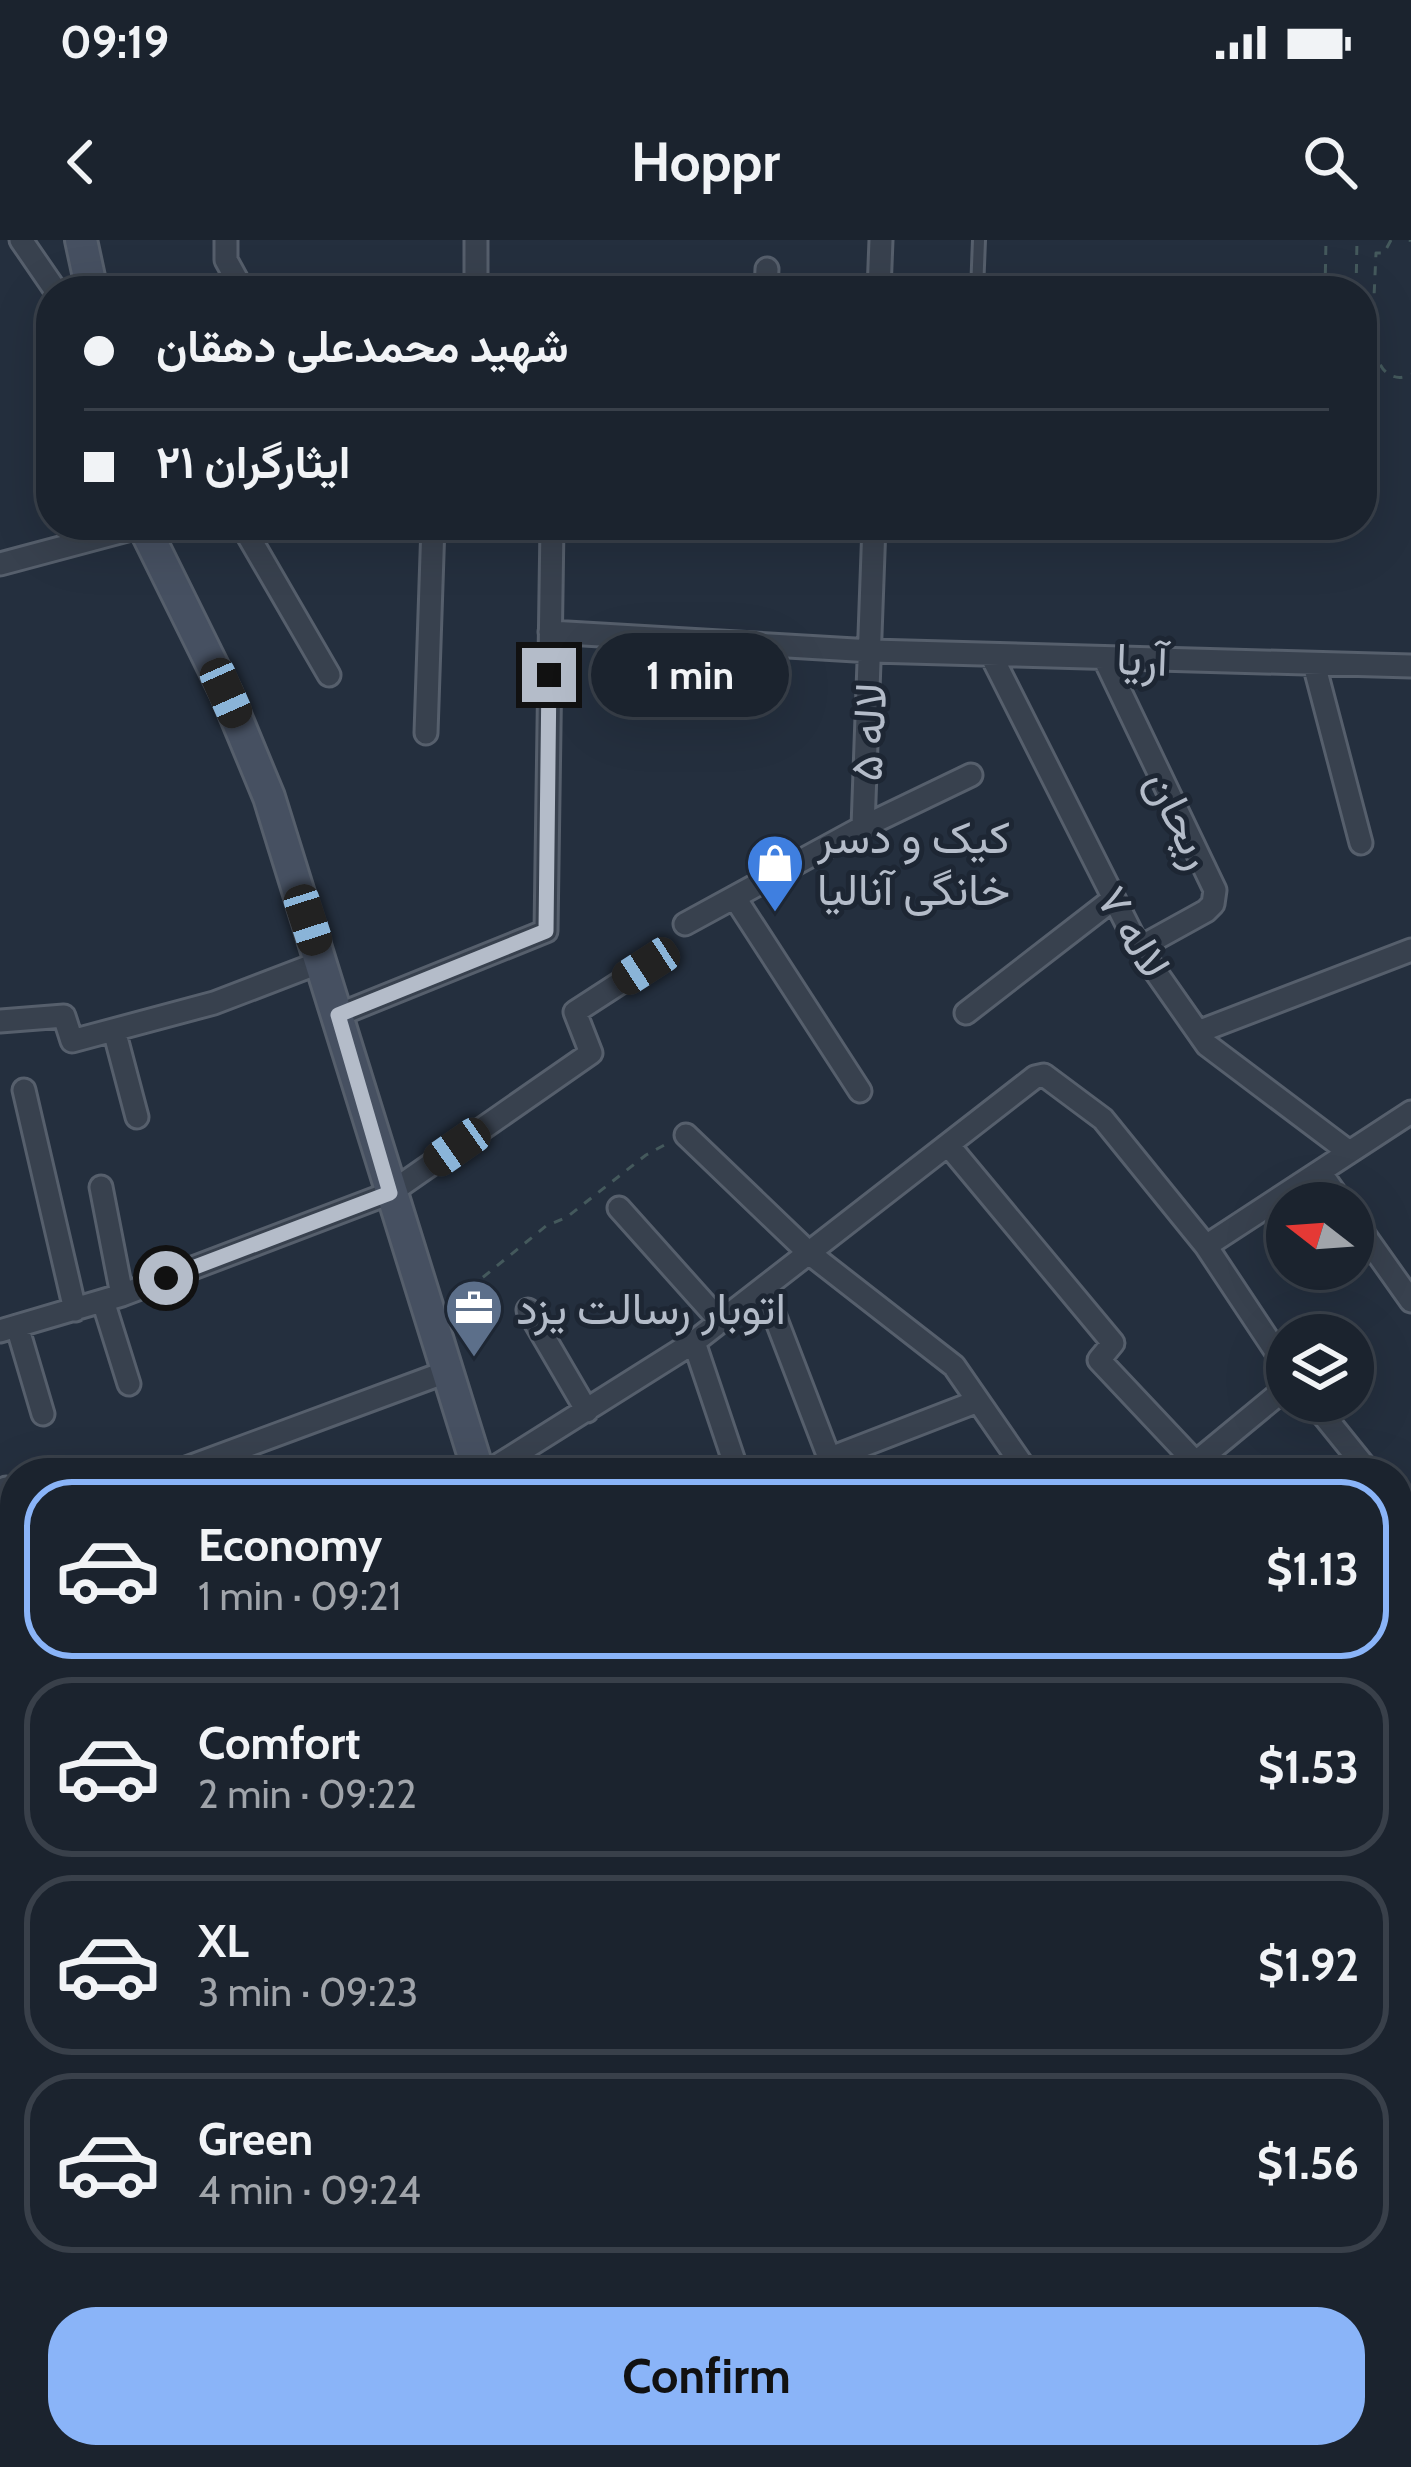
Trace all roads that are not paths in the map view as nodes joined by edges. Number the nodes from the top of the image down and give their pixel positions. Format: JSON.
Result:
{"nodes":[{"id":1,"x":21,"y":240,"type":"edge"},
{"id":2,"x":81,"y":240,"type":"edge"},
{"id":3,"x":226,"y":240,"type":"edge"},
{"id":4,"x":476,"y":240,"type":"edge"},
{"id":5,"x":881,"y":240,"type":"edge"},
{"id":6,"x":979,"y":240,"type":"edge"},
{"id":7,"x":46,"y":276,"type":"edge"},
{"id":8,"x":89,"y":276,"type":"edge"},
{"id":9,"x":235,"y":276,"type":"edge"},
{"id":10,"x":476,"y":276,"type":"edge"},
{"id":11,"x":880,"y":276,"type":"edge"},
{"id":12,"x":978,"y":276,"type":"edge"},
{"id":13,"x":91,"y":540,"type":"edge"},
{"id":14,"x":151,"y":540,"type":"edge"},
{"id":15,"x":251,"y":540,"type":"edge"},
{"id":16,"x":432,"y":540,"type":"edge"},
{"id":17,"x":552,"y":540,"type":"edge"},
{"id":18,"x":874,"y":540,"type":"edge"},
{"id":19,"x":0,"y":564,"type":"edge"},
{"id":20,"x":550,"y":632,"type":"junction"},
{"id":21,"x":872,"y":651,"type":"junction"},
{"id":22,"x":992,"y":655,"type":"junction"},
{"id":23,"x":1104,"y":658,"type":"junction"},
{"id":24,"x":1314,"y":664,"type":"junction"},
{"id":25,"x":1411,"y":667,"type":"edge"},
{"id":26,"x":328,"y":675,"type":"dead end"},
{"id":27,"x":425,"y":733,"type":"dead end"},
{"id":28,"x":971,"y":775,"type":"dead end"},
{"id":29,"x":863,"y":827,"type":"junction"},
{"id":30,"x":1361,"y":843,"type":"dead end"},
{"id":31,"x":735,"y":898,"type":"junction"},
{"id":32,"x":1112,"y":900,"type":"junction"},
{"id":33,"x":686,"y":924,"type":"dead end"},
{"id":34,"x":1139,"y":948,"type":"junction"},
{"id":35,"x":1411,"y":950,"type":"edge"},
{"id":36,"x":321,"y":962,"type":"junction"},
{"id":37,"x":646,"y":966,"type":"dead end"},
{"id":38,"x":966,"y":1013,"type":"dead end"},
{"id":39,"x":338,"y":1015,"type":"junction"},
{"id":40,"x":0,"y":1021,"type":"edge"},
{"id":41,"x":114,"y":1030,"type":"junction"},
{"id":42,"x":1198,"y":1033,"type":"junction"},
{"id":43,"x":24,"y":1090,"type":"dead end"},
{"id":44,"x":860,"y":1091,"type":"dead end"},
{"id":45,"x":1411,"y":1112,"type":"edge"},
{"id":46,"x":137,"y":1118,"type":"dead end"},
{"id":47,"x":686,"y":1135,"type":"road end"},
{"id":48,"x":949,"y":1145,"type":"junction"},
{"id":49,"x":1349,"y":1152,"type":"junction"},
{"id":50,"x":1320,"y":1172,"type":"junction"},
{"id":51,"x":1327,"y":1182,"type":"edge"},
{"id":52,"x":101,"y":1187,"type":"dead end"},
{"id":53,"x":390,"y":1193,"type":"junction"},
{"id":54,"x":619,"y":1208,"type":"dead end"},
{"id":55,"x":1206,"y":1246,"type":"junction"},
{"id":56,"x":1374,"y":1249,"type":"edge"},
{"id":57,"x":809,"y":1252,"type":"junction"},
{"id":58,"x":764,"y":1288,"type":"junction"},
{"id":59,"x":112,"y":1298,"type":"junction"},
{"id":60,"x":1411,"y":1301,"type":"edge"},
{"id":61,"x":75,"y":1310,"type":"junction"},
{"id":62,"x":528,"y":1310,"type":"dead end"},
{"id":63,"x":721,"y":1322,"type":"junction"},
{"id":64,"x":9,"y":1329,"type":"edge"},
{"id":65,"x":1266,"y":1336,"type":"edge"},
{"id":66,"x":694,"y":1342,"type":"junction"},
{"id":67,"x":446,"y":1372,"type":"junction"},
{"id":68,"x":129,"y":1384,"type":"dead end"},
{"id":69,"x":978,"y":1401,"type":"junction"},
{"id":70,"x":1266,"y":1404,"type":"edge"},
{"id":71,"x":587,"y":1411,"type":"junction"},
{"id":72,"x":43,"y":1414,"type":"dead end"},
{"id":73,"x":1329,"y":1422,"type":"edge"},
{"id":74,"x":214,"y":1458,"type":"edge"},
{"id":75,"x":477,"y":1458,"type":"edge"},
{"id":76,"x":507,"y":1458,"type":"edge"},
{"id":77,"x":733,"y":1458,"type":"edge"},
{"id":78,"x":829,"y":1458,"type":"edge"},
{"id":79,"x":850,"y":1458,"type":"edge"},
{"id":80,"x":1018,"y":1458,"type":"edge"},
{"id":81,"x":1181,"y":1458,"type":"edge"},
{"id":82,"x":1201,"y":1458,"type":"edge"},
{"id":83,"x":1358,"y":1458,"type":"edge"}],
"edges":[{"from":1,"to":7,"type":"street"},
{"from":2,"to":8,"type":"main road"},
{"from":3,"to":9,"type":"street"},
{"from":4,"to":10,"type":"street"},
{"from":5,"to":11,"type":"street"},
{"from":6,"to":12,"type":"lane"},
{"from":13,"to":19,"type":"street"},
{"from":14,"to":36,"type":"main road"},
{"from":15,"to":26,"type":"street"},
{"from":16,"to":27,"type":"street"},
{"from":17,"to":20,"type":"street"},
{"from":18,"to":21,"type":"street","name":"لاله ۵"},
{"from":20,"to":21,"type":"street","name":"آریا"},
{"from":20,"to":39,"type":"street"},
{"from":21,"to":22,"type":"street","name":"آریا"},
{"from":21,"to":29,"type":"street","name":"لاله ۵"},
{"from":22,"to":23,"type":"street","name":"آریا"},
{"from":22,"to":32,"type":"street","name":"لاله ۷"},
{"from":23,"to":24,"type":"street","name":"آریا"},
{"from":23,"to":34,"type":"street","name":"ریحان"},
{"from":24,"to":25,"type":"street","name":"آریا"},
{"from":24,"to":30,"type":"street"},
{"from":28,"to":29,"type":"street"},
{"from":29,"to":31,"type":"street","name":"لاله ۵"},
{"from":31,"to":33,"type":"street","name":"لاله ۵"},
{"from":31,"to":44,"type":"street"},
{"from":32,"to":34,"type":"street","name":"لاله ۷"},
{"from":32,"to":38,"type":"street"},
{"from":34,"to":42,"type":"street","name":"لاله ۷"},
{"from":35,"to":42,"type":"street"},
{"from":36,"to":39,"type":"main road"},
{"from":36,"to":41,"type":"street"},
{"from":37,"to":53,"type":"street"},
{"from":39,"to":53,"type":"main road"},
{"from":40,"to":41,"type":"street"},
{"from":41,"to":46,"type":"street"},
{"from":42,"to":49,"type":"street","name":"لاله ۷"},
{"from":43,"to":61,"type":"street"},
{"from":45,"to":49,"type":"street"},
{"from":47,"to":57,"type":"street"},
{"from":48,"to":55,"type":"street"},
{"from":48,"to":57,"type":"street"},
{"from":48,"to":81,"type":"street"},
{"from":49,"to":50,"type":"street"},
{"from":50,"to":51,"type":"street"},
{"from":50,"to":55,"type":"street"},
{"from":52,"to":59,"type":"street"},
{"from":53,"to":59,"type":"street"},
{"from":53,"to":67,"type":"main road"},
{"from":54,"to":63,"type":"street"},
{"from":55,"to":65,"type":"street"},
{"from":56,"to":60,"type":"street"},
{"from":57,"to":58,"type":"street"},
{"from":57,"to":69,"type":"street"},
{"from":58,"to":63,"type":"street"},
{"from":58,"to":78,"type":"street"},
{"from":59,"to":61,"type":"street"},
{"from":59,"to":68,"type":"street"},
{"from":61,"to":64,"type":"street"},
{"from":62,"to":71,"type":"street"},
{"from":63,"to":66,"type":"street"},
{"from":64,"to":72,"type":"street"},
{"from":66,"to":71,"type":"street"},
{"from":66,"to":77,"type":"street"},
{"from":67,"to":74,"type":"street"},
{"from":67,"to":75,"type":"main road"},
{"from":69,"to":79,"type":"street"},
{"from":69,"to":80,"type":"street"},
{"from":70,"to":82,"type":"street"},
{"from":71,"to":76,"type":"street"},
{"from":73,"to":83,"type":"street"}]}
